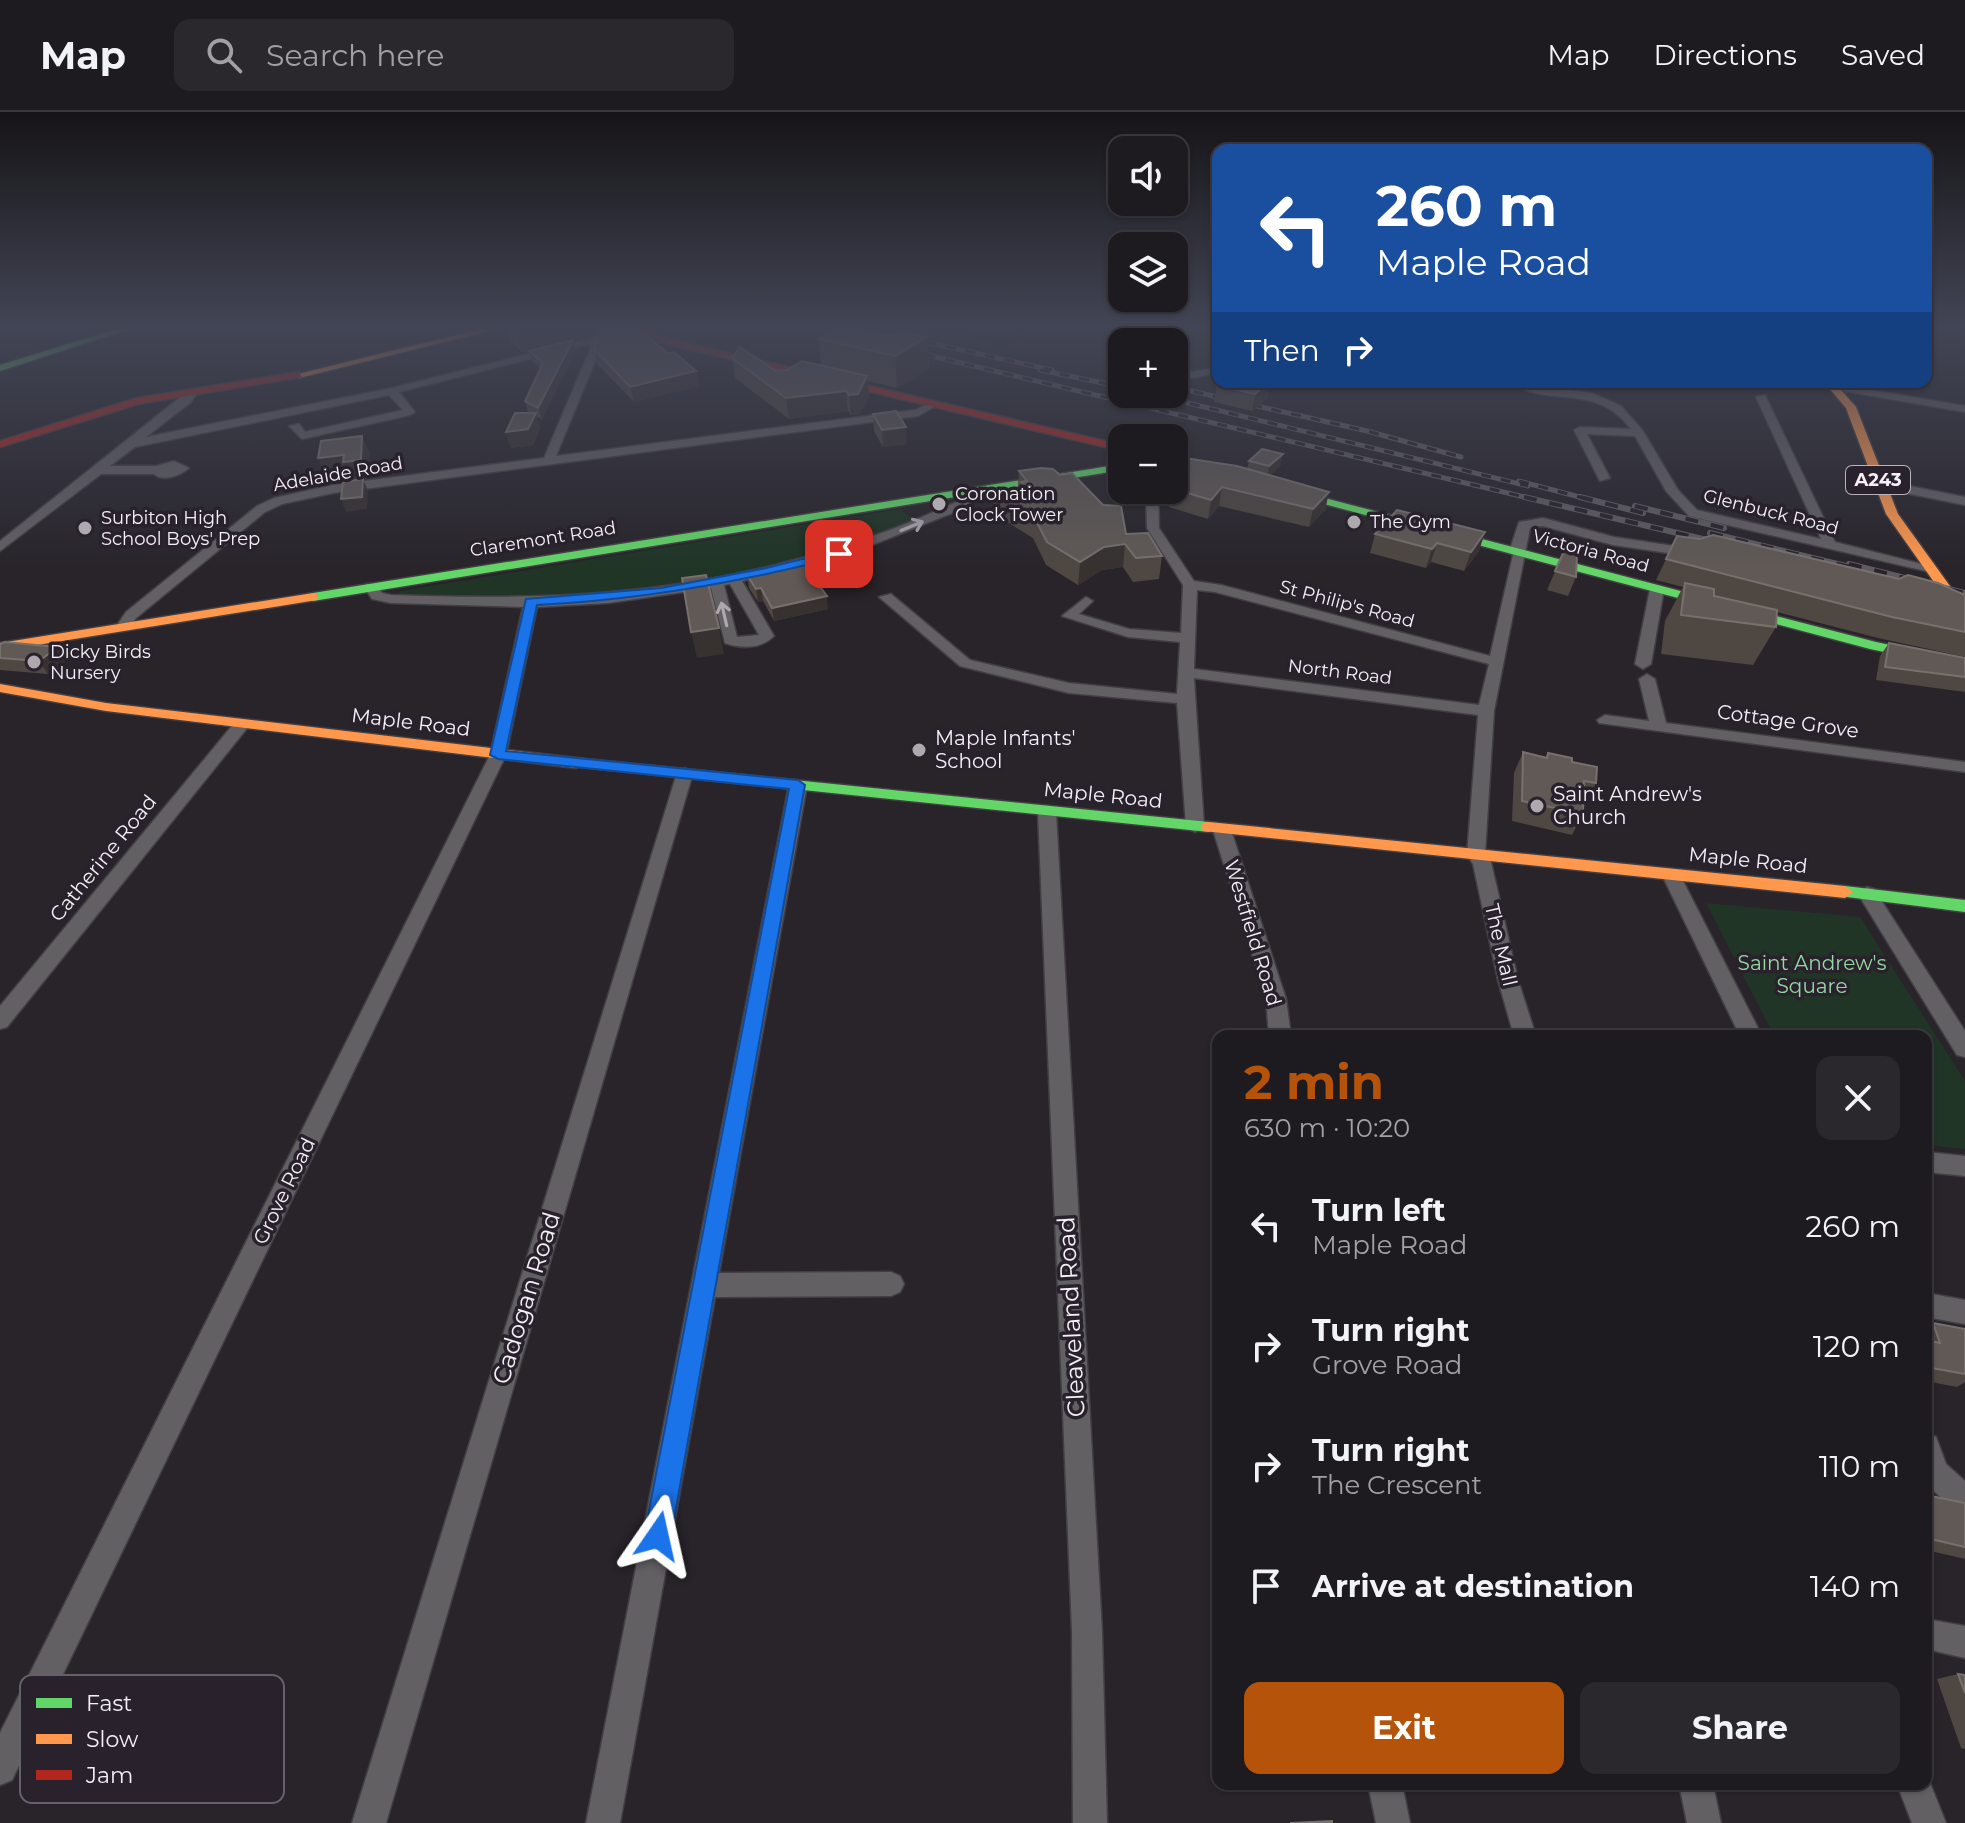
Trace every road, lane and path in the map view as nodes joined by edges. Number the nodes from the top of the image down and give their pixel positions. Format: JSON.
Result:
{"nodes":[{"id":1,"x":109,"y":409,"type":"edge"},
{"id":2,"x":176,"y":409,"type":"edge"},
{"id":3,"x":304,"y":409,"type":"edge"},
{"id":4,"x":407,"y":409,"type":"edge"},
{"id":5,"x":570,"y":409,"type":"edge"},
{"id":6,"x":926,"y":409,"type":"edge"},
{"id":7,"x":949,"y":409,"type":"edge"},
{"id":8,"x":1618,"y":409,"type":"edge"},
{"id":9,"x":1767,"y":409,"type":"edge"},
{"id":10,"x":1852,"y":409,"type":"edge"},
{"id":11,"x":295,"y":426,"type":"dead end"},
{"id":12,"x":1638,"y":433,"type":"junction"},
{"id":13,"x":0,"y":444,"type":"edge"},
{"id":14,"x":131,"y":444,"type":"junction"},
{"id":15,"x":1108,"y":447,"type":"edge"},
{"id":16,"x":549,"y":460,"type":"junction"},
{"id":17,"x":1108,"y":467,"type":"edge"},
{"id":18,"x":97,"y":470,"type":"junction"},
{"id":19,"x":157,"y":470,"type":"dead end"},
{"id":20,"x":1597,"y":471,"type":"dead end"},
{"id":21,"x":1879,"y":484,"type":"junction"},
{"id":22,"x":1275,"y":488,"type":"edge"},
{"id":23,"x":1965,"y":501,"type":"edge"},
{"id":24,"x":966,"y":503,"type":"dead end"},
{"id":25,"x":1152,"y":504,"type":"edge"},
{"id":26,"x":1830,"y":545,"type":"junction"},
{"id":27,"x":0,"y":547,"type":"edge"},
{"id":28,"x":1689,"y":552,"type":"edge"},
{"id":29,"x":1518,"y":553,"type":"junction"},
{"id":30,"x":1930,"y":568,"type":"junction"},
{"id":31,"x":733,"y":578,"type":"junction"},
{"id":32,"x":716,"y":582,"type":"junction"},
{"id":33,"x":1190,"y":585,"type":"junction"},
{"id":34,"x":371,"y":587,"type":"junction"},
{"id":35,"x":1657,"y":589,"type":"junction"},
{"id":36,"x":886,"y":597,"type":"dead end"},
{"id":37,"x":1086,"y":601,"type":"dead end"},
{"id":38,"x":531,"y":602,"type":"junction"},
{"id":39,"x":1965,"y":616,"type":"edge"},
{"id":40,"x":124,"y":625,"type":"junction"},
{"id":41,"x":1189,"y":638,"type":"junction"},
{"id":42,"x":0,"y":647,"type":"edge"},
{"id":43,"x":1494,"y":661,"type":"junction"},
{"id":44,"x":1965,"y":665,"type":"edge"},
{"id":45,"x":1189,"y":673,"type":"junction"},
{"id":46,"x":0,"y":688,"type":"edge"},
{"id":47,"x":1185,"y":699,"type":"junction"},
{"id":48,"x":1486,"y":711,"type":"junction"},
{"id":49,"x":1605,"y":720,"type":"dead end"},
{"id":50,"x":242,"y":724,"type":"junction"},
{"id":51,"x":1658,"y":725,"type":"junction"},
{"id":52,"x":498,"y":755,"type":"junction"},
{"id":53,"x":1965,"y":767,"type":"edge"},
{"id":54,"x":685,"y":773,"type":"junction"},
{"id":55,"x":798,"y":785,"type":"junction"},
{"id":56,"x":1047,"y":812,"type":"junction"},
{"id":57,"x":1195,"y":826,"type":"junction"},
{"id":58,"x":1222,"y":830,"type":"junction"},
{"id":59,"x":1476,"y":855,"type":"junction"},
{"id":60,"x":1671,"y":875,"type":"junction"},
{"id":61,"x":1867,"y":894,"type":"junction"},
{"id":62,"x":1965,"y":906,"type":"edge"},
{"id":63,"x":0,"y":1021,"type":"edge"},
{"id":64,"x":1279,"y":1030,"type":"edge"},
{"id":65,"x":1523,"y":1030,"type":"edge"},
{"id":66,"x":1748,"y":1030,"type":"edge"},
{"id":67,"x":1965,"y":1049,"type":"edge"},
{"id":68,"x":1932,"y":1163,"type":"edge"},
{"id":69,"x":1965,"y":1166,"type":"edge"},
{"id":70,"x":891,"y":1284,"type":"dead end"},
{"id":71,"x":705,"y":1285,"type":"junction"},
{"id":72,"x":1932,"y":1306,"type":"edge"},
{"id":73,"x":1965,"y":1312,"type":"edge"},
{"id":74,"x":1932,"y":1464,"type":"edge"},
{"id":75,"x":1965,"y":1500,"type":"edge"},
{"id":76,"x":1932,"y":1635,"type":"edge"},
{"id":77,"x":1965,"y":1642,"type":"edge"},
{"id":78,"x":46,"y":1675,"type":"edge"},
{"id":79,"x":20,"y":1727,"type":"edge"},
{"id":80,"x":0,"y":1768,"type":"edge"},
{"id":81,"x":1386,"y":1790,"type":"edge"},
{"id":82,"x":1697,"y":1790,"type":"edge"},
{"id":83,"x":1916,"y":1790,"type":"edge"},
{"id":84,"x":369,"y":1823,"type":"edge"},
{"id":85,"x":603,"y":1823,"type":"edge"},
{"id":86,"x":1090,"y":1823,"type":"edge"},
{"id":87,"x":1393,"y":1823,"type":"edge"},
{"id":88,"x":1704,"y":1823,"type":"edge"},
{"id":89,"x":1929,"y":1823,"type":"edge"}],
"edges":[{"from":1,"to":13,"type":"main road"},
{"from":2,"to":14,"type":"street"},
{"from":3,"to":14,"type":"street"},
{"from":4,"to":11,"type":"street"},
{"from":5,"to":16,"type":"street"},
{"from":6,"to":16,"type":"street","name":"Adelaide Road"},
{"from":7,"to":15,"type":"main road"},
{"from":8,"to":12,"type":"street","name":"Glenbuck Road"},
{"from":9,"to":26,"type":"street"},
{"from":10,"to":21,"type":"main road","number":"A243"},
{"from":12,"to":20,"type":"street"},
{"from":12,"to":26,"type":"street","name":"Glenbuck Road"},
{"from":14,"to":18,"type":"street"},
{"from":16,"to":40,"type":"street","name":"Adelaide Road"},
{"from":17,"to":34,"type":"main road","name":"Claremont Road"},
{"from":18,"to":19,"type":"street"},
{"from":18,"to":27,"type":"street"},
{"from":21,"to":23,"type":"street"},
{"from":21,"to":30,"type":"main road","number":"A243"},
{"from":22,"to":29,"type":"main road","name":"Victoria Road"},
{"from":31,"to":24,"type":"street","one_way":true},
{"from":25,"to":33,"type":"street"},
{"from":26,"to":30,"type":"street","name":"Glenbuck Road"},
{"from":28,"to":29,"type":"street"},
{"from":29,"to":35,"type":"main road","name":"Victoria Road"},
{"from":29,"to":43,"type":"street"},
{"from":30,"to":39,"type":"main road","number":"A243"},
{"from":31,"to":32,"type":"street"},
{"from":31,"to":32,"type":"street","one_way":true},
{"from":32,"to":38,"type":"street"},
{"from":33,"to":41,"type":"street"},
{"from":33,"to":43,"type":"street","name":"St Philip's Road"},
{"from":34,"to":38,"type":"street"},
{"from":34,"to":40,"type":"main road","name":"Claremont Road"},
{"from":35,"to":44,"type":"main road","name":"Victoria Road"},
{"from":35,"to":51,"type":"street"},
{"from":36,"to":47,"type":"street"},
{"from":37,"to":41,"type":"street"},
{"from":38,"to":52,"type":"street","name":"Grove Road"},
{"from":40,"to":42,"type":"main road","name":"Claremont Road"},
{"from":41,"to":45,"type":"street"},
{"from":43,"to":48,"type":"street"},
{"from":45,"to":47,"type":"street"},
{"from":45,"to":48,"type":"street","name":"North Road"},
{"from":46,"to":50,"type":"main road","name":"Maple Road"},
{"from":47,"to":57,"type":"street"},
{"from":48,"to":59,"type":"street"},
{"from":49,"to":51,"type":"street","name":"Cottage Grove"},
{"from":50,"to":52,"type":"main road","name":"Maple Road"},
{"from":50,"to":63,"type":"street","name":"Catherine Road"},
{"from":51,"to":53,"type":"street","name":"Cottage Grove"},
{"from":52,"to":54,"type":"main road","name":"Maple Road"},
{"from":52,"to":78,"type":"street","name":"Grove Road"},
{"from":54,"to":55,"type":"main road","name":"Maple Road"},
{"from":54,"to":84,"type":"street","name":"Cadogan Road"},
{"from":55,"to":56,"type":"main road","name":"Maple Road"},
{"from":55,"to":71,"type":"street"},
{"from":56,"to":57,"type":"main road","name":"Maple Road"},
{"from":56,"to":86,"type":"street","name":"Cleaveland Road"},
{"from":57,"to":58,"type":"main road","name":"Maple Road"},
{"from":58,"to":59,"type":"main road","name":"Maple Road"},
{"from":58,"to":64,"type":"street","name":"Westfield Road"},
{"from":59,"to":60,"type":"main road","name":"Maple Road"},
{"from":59,"to":65,"type":"street","name":"The Mall"},
{"from":60,"to":61,"type":"main road","name":"Maple Road"},
{"from":60,"to":66,"type":"street"},
{"from":61,"to":62,"type":"main road","name":"Maple Road"},
{"from":61,"to":67,"type":"street"},
{"from":68,"to":69,"type":"street"},
{"from":70,"to":71,"type":"street"},
{"from":71,"to":85,"type":"street"},
{"from":72,"to":73,"type":"street"},
{"from":74,"to":75,"type":"street"},
{"from":76,"to":77,"type":"street"},
{"from":79,"to":80,"type":"street","name":"Grove Road"},
{"from":81,"to":87,"type":"street"},
{"from":82,"to":88,"type":"street"},
{"from":83,"to":89,"type":"street"}]}
